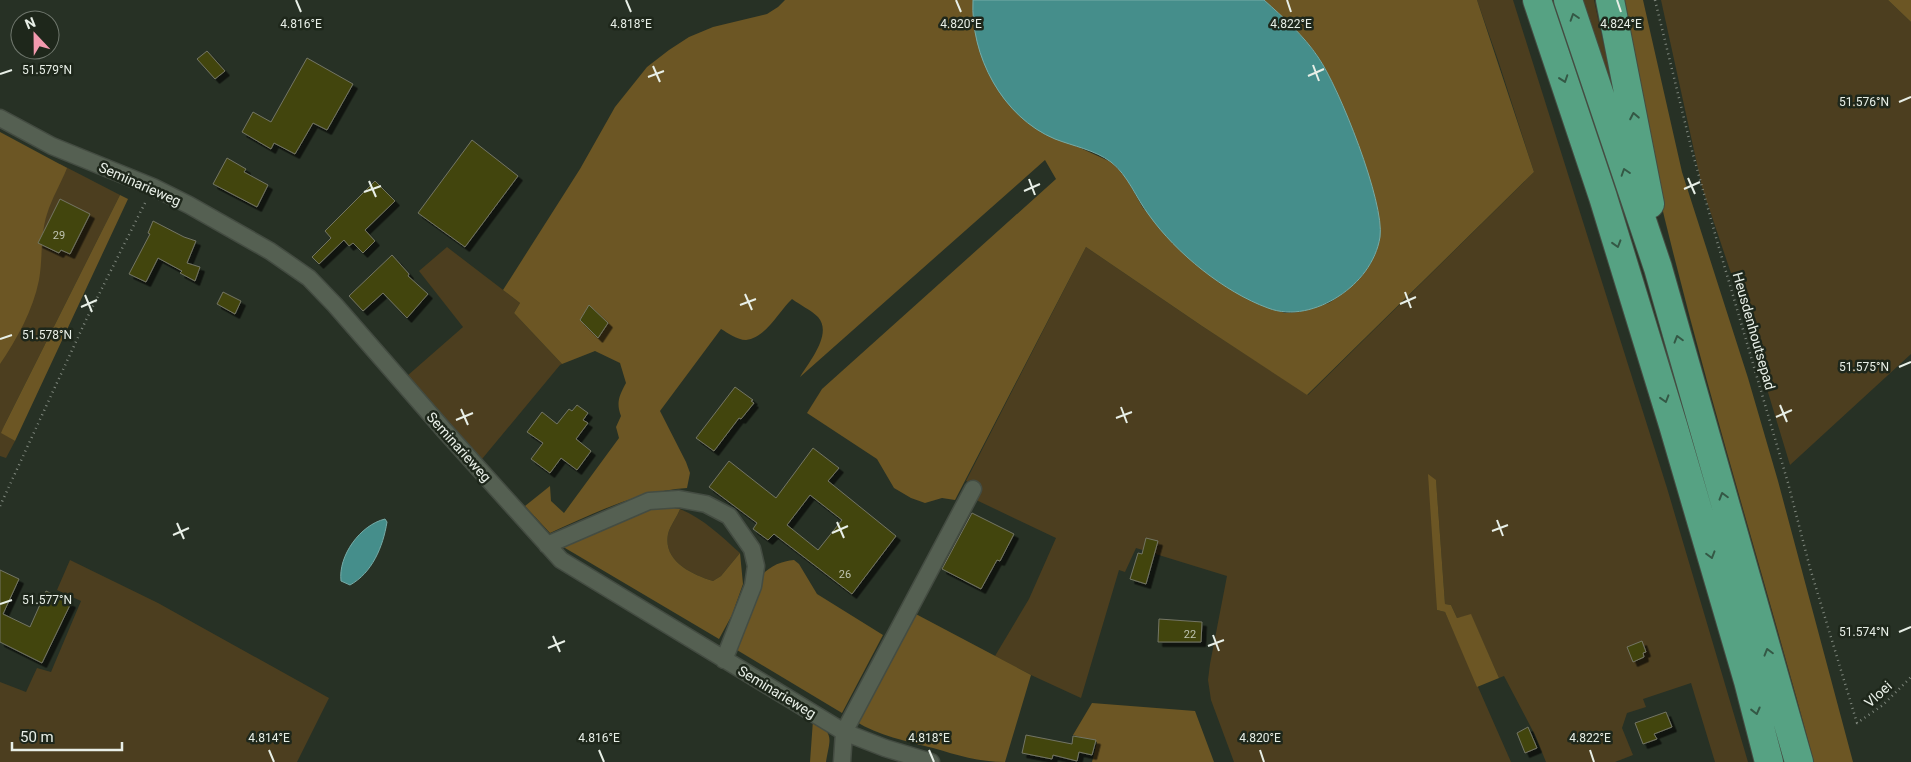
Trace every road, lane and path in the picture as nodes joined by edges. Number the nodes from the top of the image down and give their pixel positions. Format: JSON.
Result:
{"nodes":[{"id":1,"x":1537,"y":0,"type":"edge"},
{"id":2,"x":1568,"y":0,"type":"edge"},
{"id":3,"x":1610,"y":0,"type":"edge"},
{"id":4,"x":1656,"y":0,"type":"edge"},
{"id":5,"x":0,"y":118,"type":"edge"},
{"id":6,"x":153,"y":187,"type":"junction"},
{"id":7,"x":1658,"y":268,"type":"junction"},
{"id":8,"x":973,"y":490,"type":"dead end"},
{"id":9,"x":0,"y":506,"type":"edge"},
{"id":10,"x":547,"y":545,"type":"junction"},
{"id":11,"x":724,"y":660,"type":"junction"},
{"id":12,"x":1911,"y":677,"type":"edge"},
{"id":13,"x":1857,"y":723,"type":"joint"},
{"id":14,"x":844,"y":732,"type":"junction"},
{"id":15,"x":842,"y":762,"type":"edge"},
{"id":16,"x":931,"y":762,"type":"edge"},
{"id":17,"x":1769,"y":762,"type":"edge"},
{"id":18,"x":1799,"y":762,"type":"edge"}],
"edges":[{"from":1,"to":17,"type":"highway","one_way":true},
{"from":7,"to":2,"type":"highway","one_way":true},
{"from":7,"to":3,"type":"highway","one_way":true},
{"from":4,"to":13,"type":"path","name":"Heusdenhoutsepad"},
{"from":5,"to":6,"type":"street","name":"Seminarieweg"},
{"from":6,"to":9,"type":"path"},
{"from":6,"to":10,"type":"street","name":"Seminarieweg"},
{"from":18,"to":7,"type":"highway","one_way":true},
{"from":8,"to":14,"type":"street"},
{"from":10,"to":11,"type":"street","name":"Seminarieweg"},
{"from":10,"to":11,"type":"street"},
{"from":11,"to":14,"type":"street","name":"Seminarieweg"},
{"from":12,"to":13,"type":"path","name":"Vloei"},
{"from":14,"to":15,"type":"street"},
{"from":14,"to":16,"type":"street","name":"Seminarieweg"}]}
